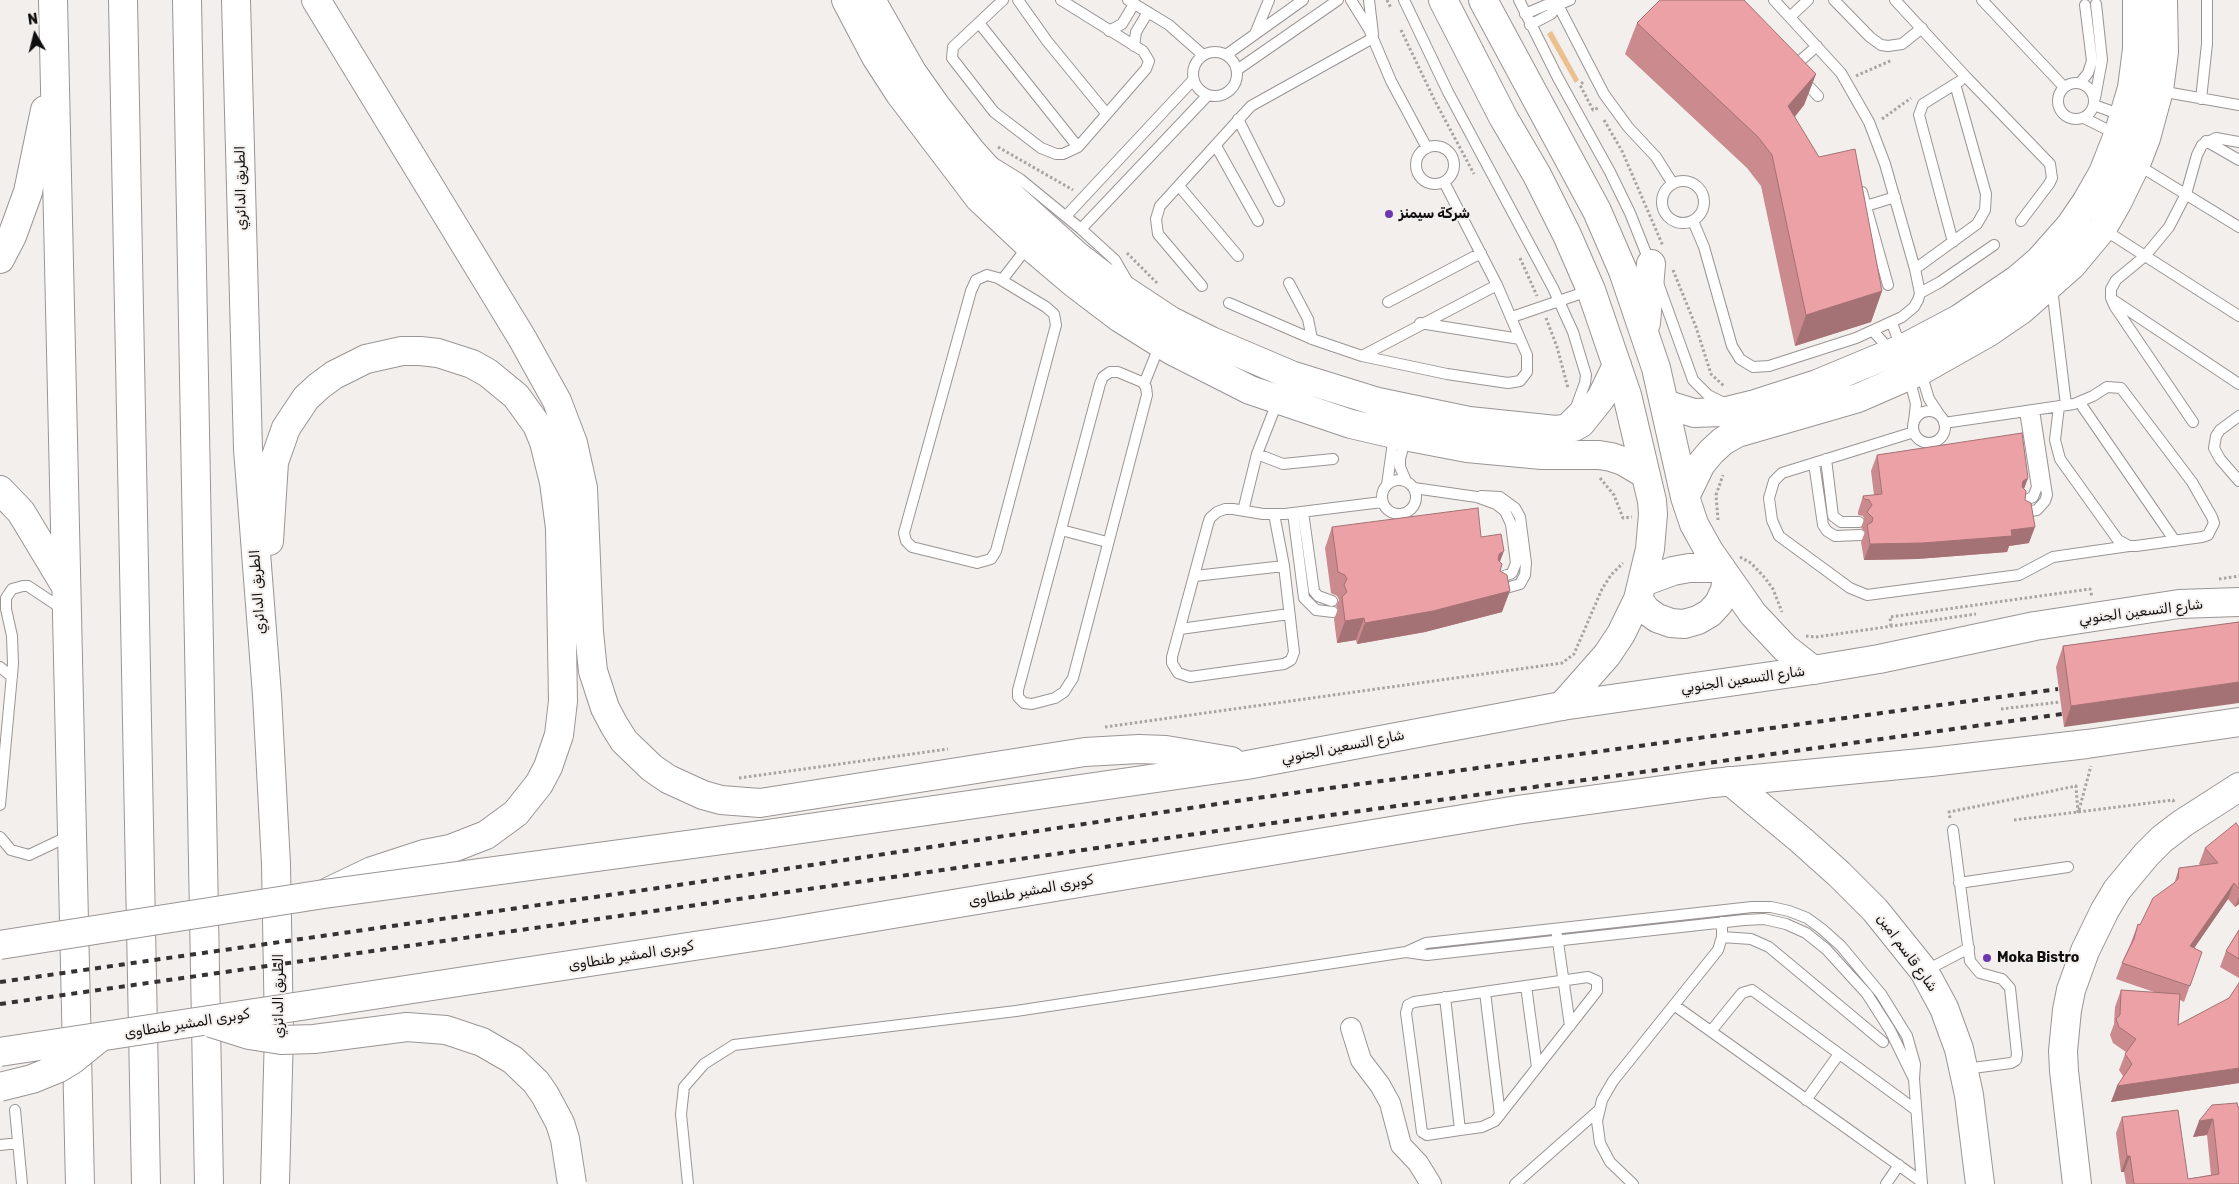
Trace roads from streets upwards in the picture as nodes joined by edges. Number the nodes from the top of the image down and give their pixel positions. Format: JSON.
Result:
{"nodes":[{"id":1,"x":54,"y":0,"type":"edge"},
{"id":2,"x":123,"y":0,"type":"edge"},
{"id":3,"x":187,"y":0,"type":"edge"},
{"id":4,"x":236,"y":0,"type":"edge"},
{"id":5,"x":316,"y":0,"type":"edge"},
{"id":6,"x":846,"y":0,"type":"edge"},
{"id":7,"x":871,"y":0,"type":"edge"},
{"id":8,"x":1443,"y":0,"type":"edge"},
{"id":9,"x":1483,"y":0,"type":"edge"},
{"id":10,"x":2137,"y":0,"type":"edge"},
{"id":11,"x":2163,"y":0,"type":"edge"},
{"id":12,"x":55,"y":72,"type":"junction"},
{"id":13,"x":2070,"y":226,"type":"junction"},
{"id":14,"x":2097,"y":235,"type":"junction"},
{"id":15,"x":0,"y":259,"type":"edge"},
{"id":16,"x":1662,"y":260,"type":"road end"},
{"id":17,"x":1127,"y":307,"type":"junction"},
{"id":18,"x":1645,"y":332,"type":"junction"},
{"id":19,"x":1617,"y":366,"type":"junction"},
{"id":20,"x":1665,"y":404,"type":"junction"},
{"id":21,"x":1645,"y":474,"type":"junction"},
{"id":22,"x":0,"y":490,"type":"edge"},
{"id":23,"x":1685,"y":497,"type":"junction"},
{"id":24,"x":1724,"y":573,"type":"junction"},
{"id":25,"x":1641,"y":591,"type":"junction"},
{"id":26,"x":66,"y":599,"type":"junction"},
{"id":27,"x":258,"y":599,"type":"junction"},
{"id":28,"x":2239,"y":602,"type":"edge"},
{"id":29,"x":1813,"y":670,"type":"junction"},
{"id":30,"x":1562,"y":706,"type":"junction"},
{"id":31,"x":2239,"y":722,"type":"edge"},
{"id":32,"x":1247,"y":765,"type":"junction"},
{"id":33,"x":1730,"y":781,"type":"junction"},
{"id":34,"x":2239,"y":787,"type":"edge"},
{"id":35,"x":324,"y":894,"type":"junction"},
{"id":36,"x":5,"y":941,"type":"edge"},
{"id":37,"x":207,"y":1021,"type":"junction"},
{"id":38,"x":1352,"y":1028,"type":"dead end"},
{"id":39,"x":99,"y":1038,"type":"junction"},
{"id":40,"x":0,"y":1052,"type":"edge"},
{"id":41,"x":0,"y":1086,"type":"edge"},
{"id":42,"x":80,"y":1184,"type":"edge"},
{"id":43,"x":146,"y":1184,"type":"edge"},
{"id":44,"x":209,"y":1184,"type":"edge"},
{"id":45,"x":275,"y":1184,"type":"edge"},
{"id":46,"x":572,"y":1184,"type":"edge"},
{"id":47,"x":1431,"y":1184,"type":"edge"},
{"id":48,"x":1980,"y":1184,"type":"edge"},
{"id":49,"x":2077,"y":1184,"type":"edge"}],
"edges":[{"from":1,"to":12,"type":"main road"},
{"from":2,"to":43,"type":"main road"},
{"from":3,"to":44,"type":"main road"},
{"from":4,"to":27,"type":"main road","name":"الطريق الدائري"},
{"from":5,"to":32,"type":"main road"},
{"from":6,"to":17,"type":"main road"},
{"from":7,"to":17,"type":"main road"},
{"from":8,"to":19,"type":"main road"},
{"from":9,"to":18,"type":"main road"},
{"from":10,"to":13,"type":"main road"},
{"from":11,"to":14,"type":"main road"},
{"from":12,"to":15,"type":"main road"},
{"from":12,"to":26,"type":"main road"},
{"from":13,"to":14,"type":"main road"},
{"from":13,"to":20,"type":"main road"},
{"from":14,"to":23,"type":"main road"},
{"from":16,"to":18,"type":"main road"},
{"from":17,"to":19,"type":"main road"},
{"from":17,"to":21,"type":"main road"},
{"from":18,"to":20,"type":"main road"},
{"from":19,"to":21,"type":"main road"},
{"from":20,"to":23,"type":"main road"},
{"from":21,"to":25,"type":"main road"},
{"from":22,"to":26,"type":"main road"},
{"from":23,"to":24,"type":"main road"},
{"from":24,"to":25,"type":"main road"},
{"from":24,"to":25,"type":"main road"},
{"from":24,"to":29,"type":"main road"},
{"from":25,"to":30,"type":"main road"},
{"from":26,"to":42,"type":"main road"},
{"from":27,"to":35,"type":"main road"},
{"from":27,"to":45,"type":"main road","name":"الطريق الدائري"},
{"from":28,"to":29,"type":"main road","name":"شارع التسعين الجنوبي"},
{"from":29,"to":30,"type":"main road","name":"شارع التسعين الجنوبي"},
{"from":30,"to":32,"type":"main road","name":"شارع التسعين الجنوبي"},
{"from":31,"to":33,"type":"main road"},
{"from":32,"to":35,"type":"main road","bridge":true},
{"from":33,"to":37,"type":"main road","name":"كوبرى المشير طنطاوى","bridge":true},
{"from":33,"to":48,"type":"main road","name":"شارع قاسم امين"},
{"from":34,"to":49,"type":"main road"},
{"from":35,"to":36,"type":"main road","bridge":true},
{"from":37,"to":39,"type":"main road","name":"كوبرى المشير طنطاوى","bridge":true},
{"from":37,"to":46,"type":"main road","bridge":true},
{"from":38,"to":47,"type":"street"},
{"from":39,"to":40,"type":"main road","name":"كوبرى المشير طنطاوى","bridge":true},
{"from":39,"to":41,"type":"main road","bridge":true}]}
